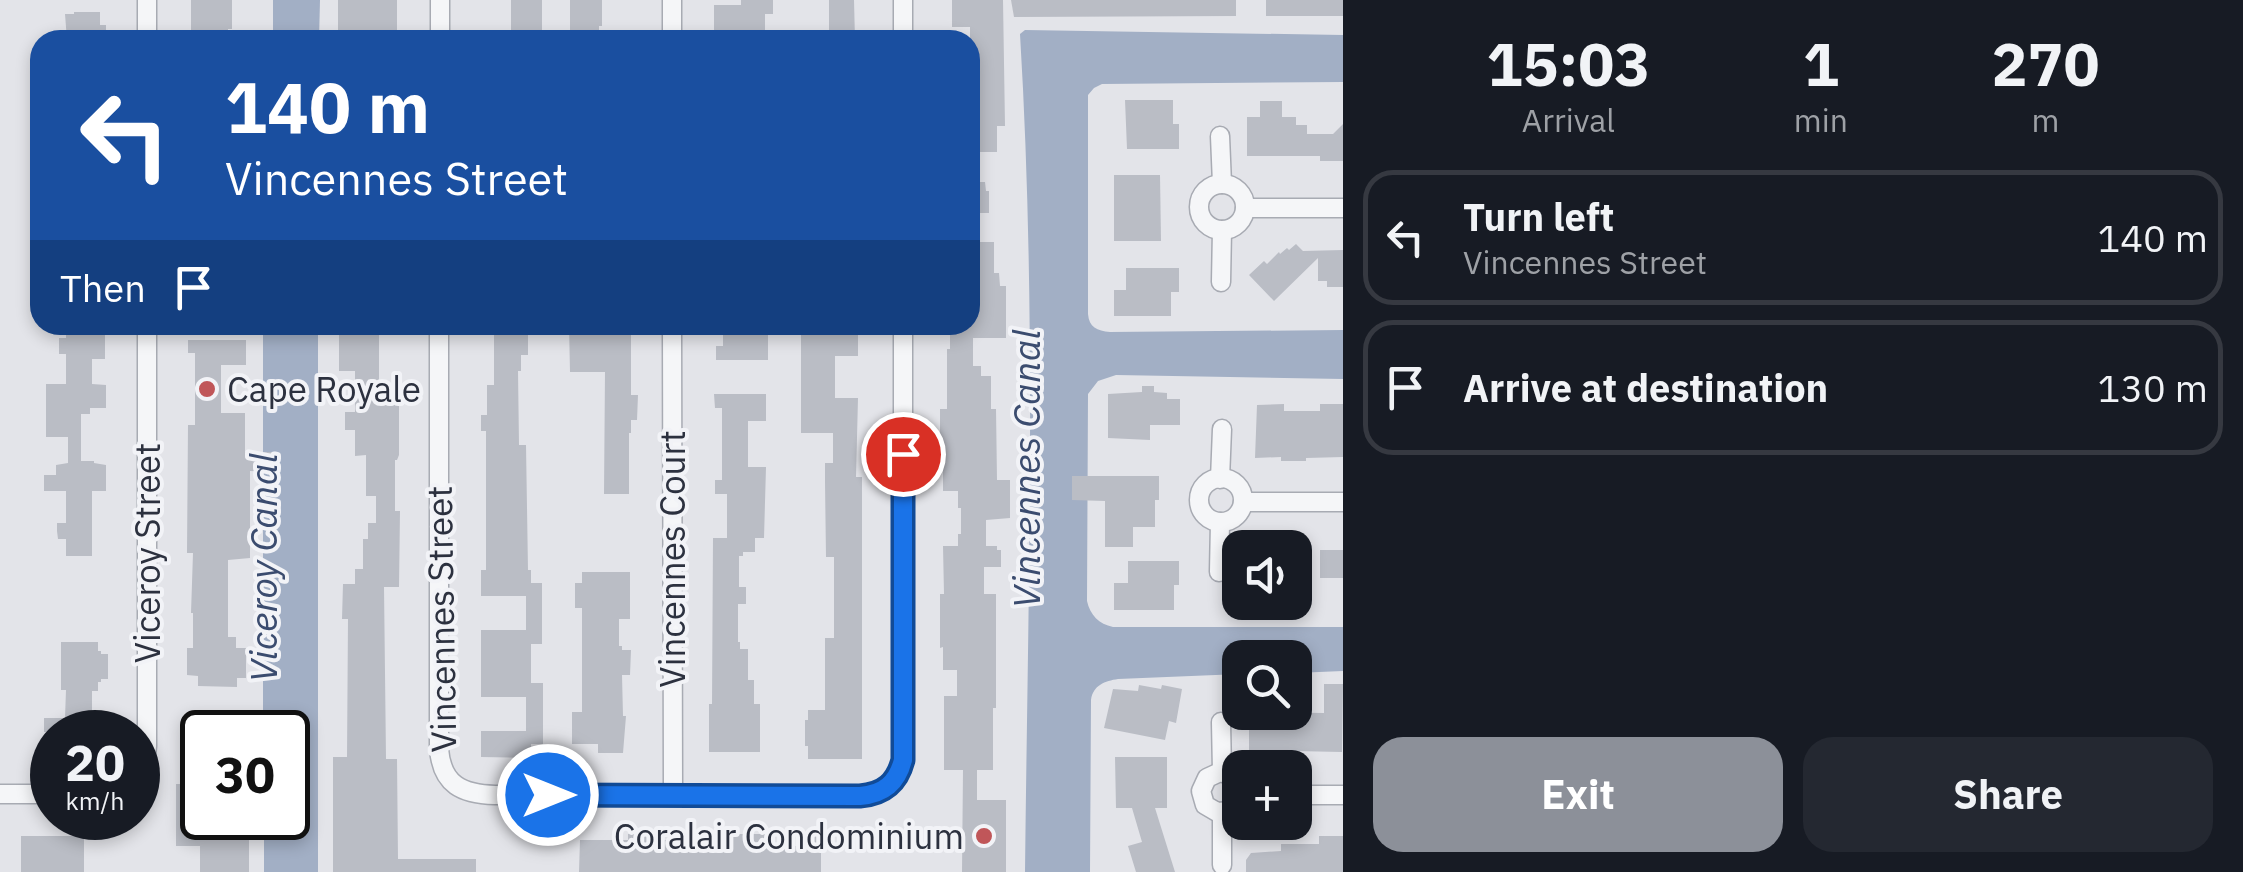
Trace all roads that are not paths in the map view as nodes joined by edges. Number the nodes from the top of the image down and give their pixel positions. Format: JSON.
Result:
{"nodes":[{"id":1,"x":147,"y":0,"type":"edge"},
{"id":2,"x":440,"y":0,"type":"edge"},
{"id":3,"x":672,"y":0,"type":"edge"},
{"id":4,"x":903,"y":0,"type":"edge"},
{"id":5,"x":147,"y":30,"type":"edge"},
{"id":6,"x":440,"y":30,"type":"edge"},
{"id":7,"x":672,"y":30,"type":"edge"},
{"id":8,"x":903,"y":30,"type":"edge"},
{"id":9,"x":1220,"y":136,"type":"dead end"},
{"id":10,"x":1222,"y":184,"type":"junction"},
{"id":11,"x":1244,"y":208,"type":"junction"},
{"id":12,"x":1343,"y":208,"type":"edge"},
{"id":13,"x":1222,"y":230,"type":"junction"},
{"id":14,"x":1220,"y":282,"type":"dead end"},
{"id":15,"x":147,"y":335,"type":"edge"},
{"id":16,"x":439,"y":335,"type":"edge"},
{"id":17,"x":672,"y":335,"type":"edge"},
{"id":18,"x":904,"y":335,"type":"edge"},
{"id":19,"x":1222,"y":428,"type":"dead end"},
{"id":20,"x":1220,"y":478,"type":"junction"},
{"id":21,"x":1242,"y":502,"type":"junction"},
{"id":22,"x":1343,"y":502,"type":"edge"},
{"id":23,"x":1220,"y":522,"type":"junction"},
{"id":24,"x":1219,"y":572,"type":"dead end"},
{"id":25,"x":147,"y":710,"type":"edge"},
{"id":26,"x":1221,"y":722,"type":"dead end"},
{"id":27,"x":1222,"y":772,"type":"joint"},
{"id":28,"x":0,"y":794,"type":"edge"},
{"id":29,"x":30,"y":794,"type":"edge"},
{"id":30,"x":673,"y":794,"type":"junction"},
{"id":31,"x":1312,"y":794,"type":"edge"},
{"id":32,"x":1343,"y":794,"type":"edge"},
{"id":33,"x":1222,"y":813,"type":"edge"},
{"id":34,"x":1222,"y":840,"type":"edge"},
{"id":35,"x":1222,"y":865,"type":"dead end"}],
"edges":[{"from":1,"to":5,"type":"street"},
{"from":2,"to":6,"type":"street"},
{"from":3,"to":7,"type":"street"},
{"from":4,"to":8,"type":"street"},
{"from":9,"to":10,"type":"street"},
{"from":10,"to":11,"type":"street"},
{"from":10,"to":13,"type":"street"},
{"from":11,"to":12,"type":"street"},
{"from":11,"to":13,"type":"street"},
{"from":13,"to":14,"type":"street"},
{"from":15,"to":25,"type":"street","name":"Viceroy Street"},
{"from":16,"to":30,"type":"street","name":"Vincennes Street"},
{"from":17,"to":30,"type":"street","name":"Vincennes Court"},
{"from":18,"to":30,"type":"street","name":"Vincennes Street"},
{"from":19,"to":20,"type":"street"},
{"from":20,"to":21,"type":"street"},
{"from":20,"to":23,"type":"street"},
{"from":21,"to":22,"type":"street"},
{"from":21,"to":23,"type":"street"},
{"from":23,"to":24,"type":"street"},
{"from":26,"to":27,"type":"street"},
{"from":27,"to":33,"type":"street"},
{"from":28,"to":29,"type":"street"},
{"from":31,"to":32,"type":"street"},
{"from":34,"to":35,"type":"street"}]}
